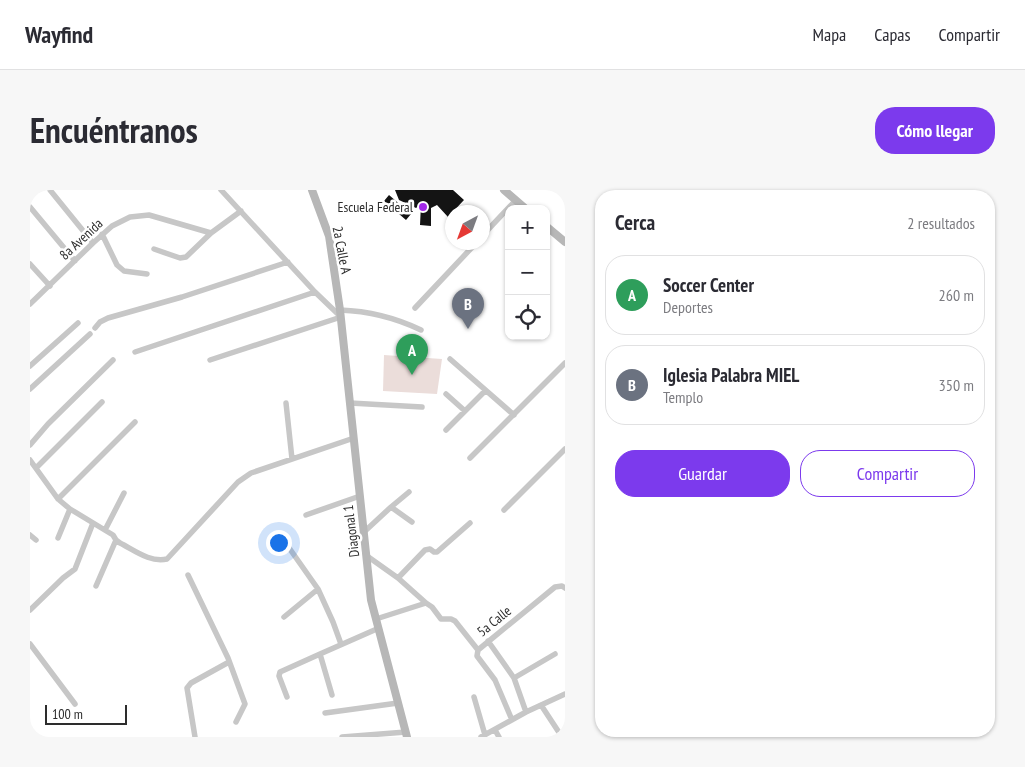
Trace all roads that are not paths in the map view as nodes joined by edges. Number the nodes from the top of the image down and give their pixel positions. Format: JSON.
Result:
{"nodes":[{"id":1,"x":50,"y":190,"type":"edge"},
{"id":2,"x":221,"y":190,"type":"edge"},
{"id":3,"x":312,"y":190,"type":"edge"},
{"id":4,"x":504,"y":190,"type":"edge"},
{"id":5,"x":514,"y":202,"type":"junction"},
{"id":6,"x":519,"y":205,"type":"edge"},
{"id":7,"x":30,"y":207,"type":"edge"},
{"id":8,"x":241,"y":211,"type":"junction"},
{"id":9,"x":490,"y":228,"type":"edge"},
{"id":10,"x":550,"y":229,"type":"edge"},
{"id":11,"x":211,"y":233,"type":"junction"},
{"id":12,"x":102,"y":234,"type":"junction"},
{"id":13,"x":565,"y":242,"type":"edge"},
{"id":14,"x":92,"y":243,"type":"junction"},
{"id":15,"x":154,"y":249,"type":"dead end"},
{"id":16,"x":469,"y":250,"type":"edge"},
{"id":17,"x":75,"y":261,"type":"junction"},
{"id":18,"x":288,"y":262,"type":"junction"},
{"id":19,"x":30,"y":264,"type":"edge"},
{"id":20,"x":147,"y":274,"type":"dead end"},
{"id":21,"x":50,"y":286,"type":"junction"},
{"id":22,"x":315,"y":292,"type":"junction"},
{"id":23,"x":31,"y":303,"type":"edge"},
{"id":24,"x":415,"y":308,"type":"dead end"},
{"id":25,"x":341,"y":314,"type":"junction"},
{"id":26,"x":78,"y":324,"type":"dead end"},
{"id":27,"x":95,"y":328,"type":"dead end"},
{"id":28,"x":421,"y":330,"type":"dead end"},
{"id":29,"x":90,"y":334,"type":"dead end"},
{"id":30,"x":135,"y":352,"type":"dead end"},
{"id":31,"x":113,"y":360,"type":"dead end"},
{"id":32,"x":210,"y":360,"type":"dead end"},
{"id":33,"x":450,"y":360,"type":"dead end"},
{"id":34,"x":565,"y":363,"type":"edge"},
{"id":35,"x":30,"y":366,"type":"edge"},
{"id":36,"x":30,"y":389,"type":"edge"},
{"id":37,"x":485,"y":391,"type":"junction"},
{"id":38,"x":446,"y":394,"type":"dead end"},
{"id":39,"x":102,"y":402,"type":"dead end"},
{"id":40,"x":286,"y":403,"type":"dead end"},
{"id":41,"x":350,"y":403,"type":"junction"},
{"id":42,"x":422,"y":407,"type":"dead end"},
{"id":43,"x":465,"y":411,"type":"junction"},
{"id":44,"x":514,"y":415,"type":"junction"},
{"id":45,"x":136,"y":422,"type":"dead end"},
{"id":46,"x":446,"y":430,"type":"dead end"},
{"id":47,"x":354,"y":438,"type":"junction"},
{"id":48,"x":30,"y":445,"type":"edge"},
{"id":49,"x":565,"y":448,"type":"edge"},
{"id":50,"x":470,"y":458,"type":"dead end"},
{"id":51,"x":292,"y":459,"type":"junction"},
{"id":52,"x":30,"y":460,"type":"edge"},
{"id":53,"x":36,"y":468,"type":"junction"},
{"id":54,"x":124,"y":492,"type":"dead end"},
{"id":55,"x":408,"y":492,"type":"dead end"},
{"id":56,"x":360,"y":496,"type":"junction"},
{"id":57,"x":58,"y":499,"type":"junction"},
{"id":58,"x":391,"y":507,"type":"junction"},
{"id":59,"x":70,"y":510,"type":"junction"},
{"id":60,"x":504,"y":510,"type":"dead end"},
{"id":61,"x":306,"y":515,"type":"dead end"},
{"id":62,"x":412,"y":522,"type":"dead end"},
{"id":63,"x":93,"y":523,"type":"junction"},
{"id":64,"x":470,"y":523,"type":"dead end"},
{"id":65,"x":105,"y":530,"type":"junction"},
{"id":66,"x":364,"y":532,"type":"junction"},
{"id":67,"x":30,"y":534,"type":"edge"},
{"id":68,"x":280,"y":535,"type":"dead end"},
{"id":69,"x":58,"y":538,"type":"dead end"},
{"id":70,"x":36,"y":540,"type":"dead end"},
{"id":71,"x":116,"y":540,"type":"junction"},
{"id":72,"x":367,"y":556,"type":"junction"},
{"id":73,"x":188,"y":575,"type":"dead end"},
{"id":74,"x":398,"y":578,"type":"junction"},
{"id":75,"x":96,"y":586,"type":"dead end"},
{"id":76,"x":565,"y":588,"type":"edge"},
{"id":77,"x":318,"y":589,"type":"junction"},
{"id":78,"x":426,"y":603,"type":"junction"},
{"id":79,"x":30,"y":610,"type":"edge"},
{"id":80,"x":284,"y":617,"type":"dead end"},
{"id":81,"x":376,"y":619,"type":"junction"},
{"id":82,"x":378,"y":628,"type":"junction"},
{"id":83,"x":488,"y":641,"type":"junction"},
{"id":84,"x":30,"y":644,"type":"edge"},
{"id":85,"x":341,"y":644,"type":"junction"},
{"id":86,"x":478,"y":650,"type":"junction"},
{"id":87,"x":320,"y":654,"type":"junction"},
{"id":88,"x":555,"y":654,"type":"dead end"},
{"id":89,"x":229,"y":662,"type":"junction"},
{"id":90,"x":514,"y":678,"type":"junction"},
{"id":91,"x":565,"y":694,"type":"edge"},
{"id":92,"x":332,"y":695,"type":"dead end"},
{"id":93,"x":287,"y":697,"type":"dead end"},
{"id":94,"x":474,"y":697,"type":"dead end"},
{"id":95,"x":398,"y":703,"type":"junction"},
{"id":96,"x":75,"y":704,"type":"dead end"},
{"id":97,"x":540,"y":705,"type":"junction"},
{"id":98,"x":526,"y":712,"type":"junction"},
{"id":99,"x":325,"y":713,"type":"dead end"},
{"id":100,"x":512,"y":720,"type":"junction"},
{"id":101,"x":236,"y":722,"type":"dead end"},
{"id":102,"x":495,"y":730,"type":"junction"},
{"id":103,"x":406,"y":734,"type":"edge"},
{"id":104,"x":483,"y":736,"type":"edge"},
{"id":105,"x":195,"y":737,"type":"edge"},
{"id":106,"x":342,"y":737,"type":"edge"},
{"id":107,"x":499,"y":737,"type":"edge"},
{"id":108,"x":562,"y":737,"type":"edge"}],
"edges":[{"from":1,"to":14,"type":"street"},
{"from":2,"to":8,"type":"street"},
{"from":3,"to":25,"type":"street","name":"2a Calle A"},
{"from":4,"to":5,"type":"street"},
{"from":5,"to":6,"type":"street"},
{"from":5,"to":9,"type":"street"},
{"from":7,"to":17,"type":"street"},
{"from":8,"to":11,"type":"street"},
{"from":8,"to":18,"type":"street"},
{"from":10,"to":13,"type":"street"},
{"from":11,"to":12,"type":"street","name":"8a Avenida"},
{"from":11,"to":15,"type":"street"},
{"from":12,"to":14,"type":"street","name":"8a Avenida"},
{"from":12,"to":20,"type":"street"},
{"from":14,"to":17,"type":"street","name":"8a Avenida"},
{"from":16,"to":24,"type":"street"},
{"from":17,"to":21,"type":"street","name":"8a Avenida"},
{"from":18,"to":22,"type":"street"},
{"from":18,"to":27,"type":"street"},
{"from":19,"to":21,"type":"street"},
{"from":21,"to":23,"type":"street","name":"8a Avenida"},
{"from":22,"to":25,"type":"street"},
{"from":22,"to":30,"type":"street"},
{"from":25,"to":28,"type":"street"},
{"from":25,"to":32,"type":"street"},
{"from":25,"to":41,"type":"street","name":"Diagonal 1"},
{"from":26,"to":35,"type":"street"},
{"from":29,"to":36,"type":"street"},
{"from":31,"to":48,"type":"street"},
{"from":33,"to":37,"type":"street"},
{"from":34,"to":44,"type":"street"},
{"from":37,"to":43,"type":"street"},
{"from":37,"to":44,"type":"street"},
{"from":38,"to":43,"type":"street"},
{"from":39,"to":53,"type":"street"},
{"from":40,"to":51,"type":"street"},
{"from":41,"to":42,"type":"street"},
{"from":41,"to":47,"type":"street","name":"Diagonal 1"},
{"from":43,"to":46,"type":"street"},
{"from":44,"to":50,"type":"street"},
{"from":45,"to":57,"type":"street"},
{"from":47,"to":51,"type":"street"},
{"from":47,"to":56,"type":"street","name":"Diagonal 1"},
{"from":49,"to":60,"type":"street"},
{"from":51,"to":71,"type":"street"},
{"from":52,"to":53,"type":"street"},
{"from":53,"to":57,"type":"street"},
{"from":54,"to":65,"type":"street"},
{"from":55,"to":58,"type":"street"},
{"from":56,"to":61,"type":"street"},
{"from":56,"to":66,"type":"street","name":"Diagonal 1"},
{"from":57,"to":59,"type":"street"},
{"from":58,"to":62,"type":"street"},
{"from":58,"to":66,"type":"street"},
{"from":59,"to":63,"type":"street"},
{"from":59,"to":69,"type":"street"},
{"from":63,"to":65,"type":"street"},
{"from":63,"to":79,"type":"street"},
{"from":64,"to":74,"type":"street"},
{"from":65,"to":71,"type":"street"},
{"from":66,"to":72,"type":"street","name":"Diagonal 1"},
{"from":67,"to":70,"type":"street"},
{"from":68,"to":77,"type":"street"},
{"from":71,"to":75,"type":"street"},
{"from":72,"to":74,"type":"street"},
{"from":72,"to":81,"type":"street","name":"Diagonal 1"},
{"from":73,"to":89,"type":"street"},
{"from":74,"to":78,"type":"street"},
{"from":76,"to":83,"type":"street","name":"5a Calle"},
{"from":77,"to":80,"type":"street"},
{"from":77,"to":85,"type":"street"},
{"from":78,"to":81,"type":"street"},
{"from":78,"to":86,"type":"street"},
{"from":81,"to":82,"type":"street","name":"Diagonal 1"},
{"from":82,"to":85,"type":"street"},
{"from":82,"to":95,"type":"street","name":"Diagonal 1"},
{"from":83,"to":86,"type":"street","name":"5a Calle"},
{"from":83,"to":90,"type":"street"},
{"from":84,"to":96,"type":"street"},
{"from":85,"to":87,"type":"street"},
{"from":86,"to":100,"type":"street","name":"5a Calle"},
{"from":87,"to":92,"type":"street"},
{"from":87,"to":93,"type":"street"},
{"from":88,"to":90,"type":"street"},
{"from":89,"to":101,"type":"street"},
{"from":89,"to":105,"type":"street"},
{"from":90,"to":98,"type":"street"},
{"from":91,"to":97,"type":"street"},
{"from":94,"to":104,"type":"street"},
{"from":95,"to":99,"type":"street"},
{"from":95,"to":103,"type":"street","name":"Diagonal 1"},
{"from":97,"to":98,"type":"street"},
{"from":97,"to":108,"type":"street"},
{"from":98,"to":100,"type":"street"},
{"from":100,"to":102,"type":"street"},
{"from":102,"to":104,"type":"street"},
{"from":102,"to":107,"type":"street"},
{"from":103,"to":106,"type":"street"}]}
